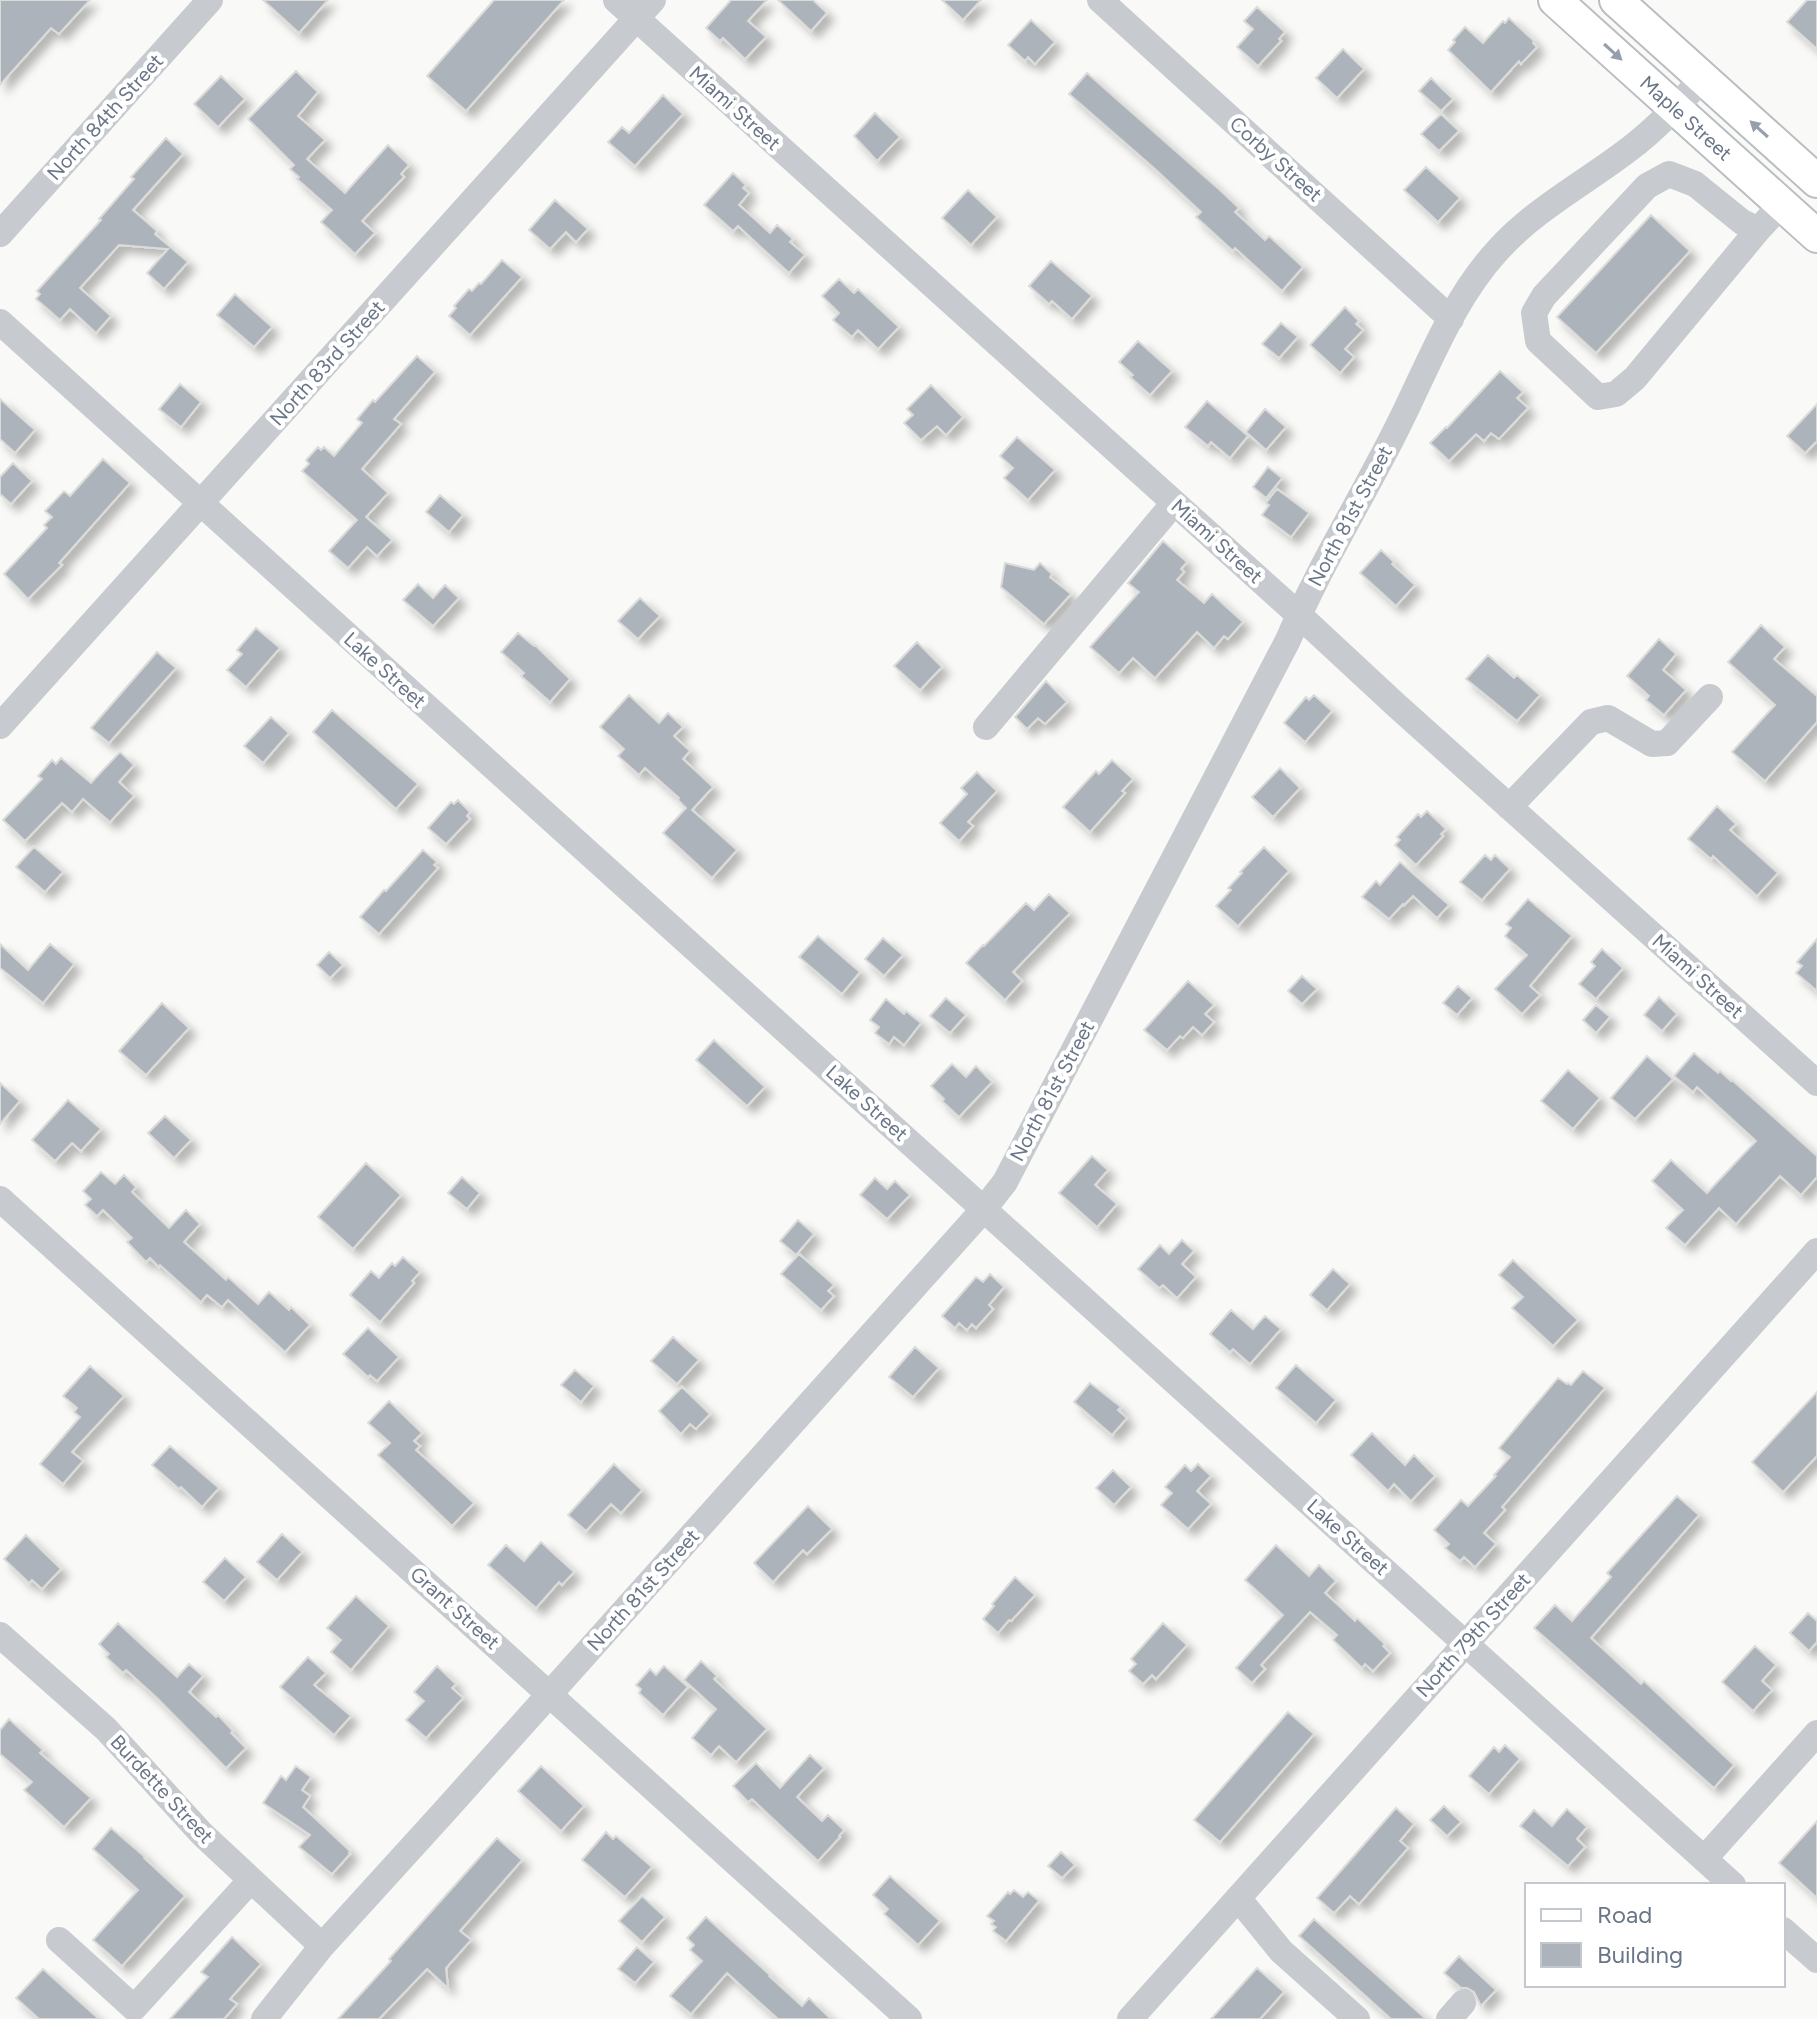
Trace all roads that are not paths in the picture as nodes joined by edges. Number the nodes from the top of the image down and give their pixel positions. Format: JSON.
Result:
{"nodes":[{"id":1,"x":210,"y":0,"type":"edge"},
{"id":2,"x":616,"y":0,"type":"edge"},
{"id":3,"x":1100,"y":0,"type":"edge"},
{"id":4,"x":1555,"y":0,"type":"edge"},
{"id":5,"x":1616,"y":0,"type":"edge"},
{"id":6,"x":645,"y":9,"type":"edge"},
{"id":7,"x":1703,"y":78,"type":"junction"},
{"id":8,"x":1676,"y":108,"type":"junction"},
{"id":9,"x":1624,"y":153,"type":"junction"},
{"id":10,"x":1817,"y":181,"type":"edge"},
{"id":11,"x":1647,"y":186,"type":"junction"},
{"id":12,"x":1782,"y":204,"type":"junction"},
{"id":13,"x":1758,"y":230,"type":"junction"},
{"id":14,"x":0,"y":234,"type":"edge"},
{"id":15,"x":1817,"y":236,"type":"edge"},
{"id":16,"x":1451,"y":319,"type":"junction"},
{"id":17,"x":0,"y":322,"type":"edge"},
{"id":18,"x":1174,"y":503,"type":"junction"},
{"id":19,"x":200,"y":504,"type":"junction"},
{"id":20,"x":1299,"y":615,"type":"junction"},
{"id":21,"x":1710,"y":697,"type":"dead end"},
{"id":22,"x":0,"y":726,"type":"edge"},
{"id":23,"x":986,"y":727,"type":"dead end"},
{"id":24,"x":1509,"y":807,"type":"junction"},
{"id":25,"x":1817,"y":1083,"type":"edge"},
{"id":26,"x":0,"y":1199,"type":"edge"},
{"id":27,"x":984,"y":1209,"type":"junction"},
{"id":28,"x":1817,"y":1251,"type":"edge"},
{"id":29,"x":0,"y":1635,"type":"edge"},
{"id":30,"x":1465,"y":1644,"type":"junction"},
{"id":31,"x":550,"y":1694,"type":"junction"},
{"id":32,"x":1817,"y":1733,"type":"edge"},
{"id":33,"x":1704,"y":1859,"type":"junction"},
{"id":34,"x":251,"y":1880,"type":"junction"},
{"id":35,"x":1731,"y":1883,"type":"edge"},
{"id":36,"x":1238,"y":1898,"type":"junction"},
{"id":37,"x":1785,"y":1932,"type":"edge"},
{"id":38,"x":59,"y":1940,"type":"dead end"},
{"id":39,"x":322,"y":1946,"type":"junction"},
{"id":40,"x":1817,"y":1960,"type":"edge"},
{"id":41,"x":264,"y":2019,"type":"edge"},
{"id":42,"x":909,"y":2019,"type":"edge"},
{"id":43,"x":1130,"y":2019,"type":"edge"},
{"id":44,"x":1357,"y":2019,"type":"edge"}],
"edges":[{"from":1,"to":14,"type":"street","name":"North 84th Street"},
{"from":2,"to":6,"type":"street","name":"Miami Street"},
{"from":3,"to":16,"type":"street","name":"Corby Street"},
{"from":4,"to":8,"type":"main road","name":"Maple Street","one_way":true},
{"from":5,"to":7,"type":"main road","name":"Maple Street"},
{"from":6,"to":18,"type":"street","name":"Miami Street"},
{"from":6,"to":19,"type":"street","name":"North 83rd Street"},
{"from":7,"to":8,"type":"street","name":"North 81st Street"},
{"from":10,"to":7,"type":"main road","name":"Maple Street","one_way":true},
{"from":8,"to":9,"type":"street","name":"North 81st Street"},
{"from":8,"to":12,"type":"main road","name":"Maple Street"},
{"from":9,"to":11,"type":"street"},
{"from":9,"to":16,"type":"street","name":"North 81st Street"},
{"from":11,"to":13,"type":"street"},
{"from":11,"to":13,"type":"street"},
{"from":12,"to":13,"type":"street"},
{"from":12,"to":15,"type":"main road","name":"Maple Street"},
{"from":16,"to":20,"type":"street","name":"North 81st Street"},
{"from":17,"to":19,"type":"street","name":"Lake Street"},
{"from":18,"to":20,"type":"street","name":"Miami Street"},
{"from":18,"to":23,"type":"street"},
{"from":19,"to":22,"type":"street","name":"North 83rd Street"},
{"from":19,"to":27,"type":"street","name":"Lake Street"},
{"from":20,"to":24,"type":"street","name":"Miami Street"},
{"from":20,"to":27,"type":"street","name":"North 81st Street"},
{"from":21,"to":24,"type":"street"},
{"from":24,"to":25,"type":"street","name":"Miami Street"},
{"from":26,"to":31,"type":"street","name":"Grant Street"},
{"from":27,"to":30,"type":"street","name":"Lake Street"},
{"from":27,"to":31,"type":"street","name":"North 81st Street"},
{"from":28,"to":30,"type":"street","name":"North 79th Street"},
{"from":29,"to":34,"type":"street","name":"Burdette Street"},
{"from":30,"to":33,"type":"street","name":"Lake Street"},
{"from":30,"to":36,"type":"street","name":"North 79th Street"},
{"from":31,"to":39,"type":"street","name":"North 81st Street"},
{"from":31,"to":42,"type":"street","name":"Grant Street"},
{"from":32,"to":33,"type":"street"},
{"from":33,"to":35,"type":"street","name":"Lake Street"},
{"from":34,"to":38,"type":"street"},
{"from":34,"to":39,"type":"street","name":"Burdette Street"},
{"from":36,"to":43,"type":"street","name":"North 79th Street"},
{"from":36,"to":44,"type":"street"},
{"from":37,"to":40,"type":"street"},
{"from":39,"to":41,"type":"street","name":"North 81st Street"}]}
